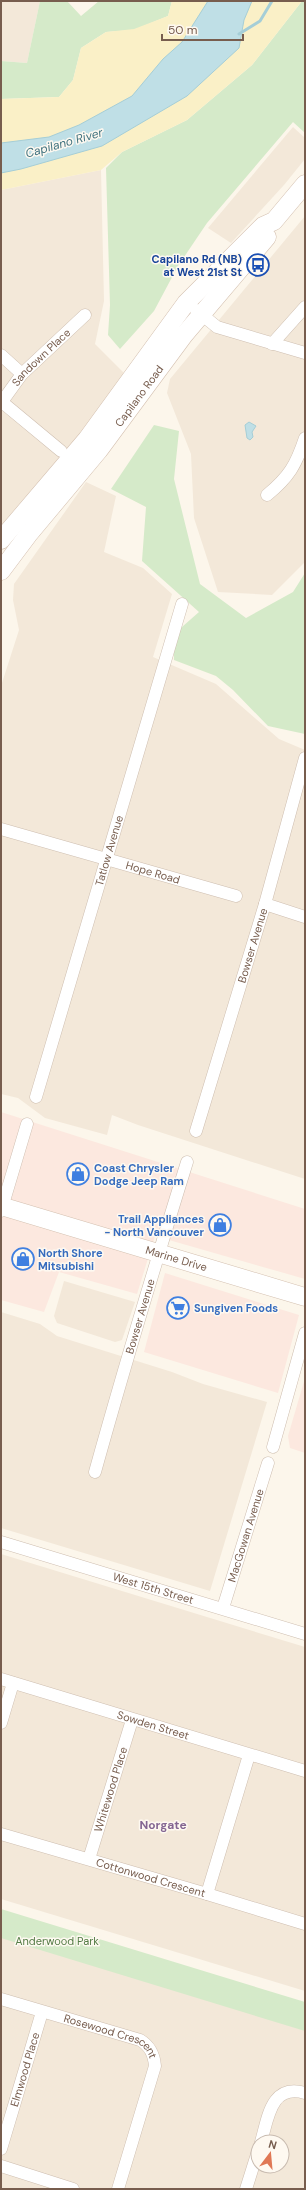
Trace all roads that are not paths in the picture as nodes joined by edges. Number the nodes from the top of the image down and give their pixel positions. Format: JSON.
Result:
{"nodes":[{"id":1,"x":305,"y":184,"type":"edge"},
{"id":2,"x":274,"y":221,"type":"junction"},
{"id":3,"x":186,"y":303,"type":"junction"},
{"id":4,"x":305,"y":307,"type":"edge"},
{"id":5,"x":202,"y":314,"type":"junction"},
{"id":6,"x":85,"y":315,"type":"dead end"},
{"id":7,"x":272,"y":344,"type":"junction"},
{"id":8,"x":305,"y":354,"type":"edge"},
{"id":9,"x":1,"y":355,"type":"edge"},
{"id":10,"x":22,"y":374,"type":"junction"},
{"id":11,"x":2,"y":403,"type":"edge"},
{"id":12,"x":305,"y":438,"type":"edge"},
{"id":13,"x":62,"y":451,"type":"dead end"},
{"id":14,"x":267,"y":495,"type":"dead end"},
{"id":15,"x":41,"y":496,"type":"junction"},
{"id":16,"x":1,"y":540,"type":"edge"},
{"id":17,"x":1,"y":559,"type":"edge"},
{"id":18,"x":1,"y":571,"type":"edge"},
{"id":19,"x":182,"y":604,"type":"dead end"},
{"id":20,"x":305,"y":758,"type":"edge"},
{"id":21,"x":1,"y":829,"type":"edge"},
{"id":22,"x":107,"y":859,"type":"junction"},
{"id":23,"x":236,"y":896,"type":"dead end"},
{"id":24,"x":265,"y":904,"type":"junction"},
{"id":25,"x":305,"y":917,"type":"edge"},
{"id":26,"x":36,"y":1098,"type":"dead end"},
{"id":27,"x":27,"y":1124,"type":"dead end"},
{"id":28,"x":196,"y":1131,"type":"dead end"},
{"id":29,"x":187,"y":1162,"type":"dead end"},
{"id":30,"x":1,"y":1208,"type":"edge"},
{"id":31,"x":159,"y":1253,"type":"junction"},
{"id":32,"x":305,"y":1297,"type":"edge"},
{"id":33,"x":305,"y":1333,"type":"edge"},
{"id":34,"x":273,"y":1448,"type":"dead end"},
{"id":35,"x":268,"y":1463,"type":"dead end"},
{"id":36,"x":95,"y":1472,"type":"dead end"},
{"id":37,"x":1,"y":1542,"type":"edge"},
{"id":38,"x":223,"y":1608,"type":"junction"},
{"id":39,"x":305,"y":1634,"type":"edge"},
{"id":40,"x":7,"y":1681,"type":"edge"},
{"id":41,"x":132,"y":1720,"type":"junction"},
{"id":42,"x":1,"y":1723,"type":"edge"},
{"id":43,"x":250,"y":1755,"type":"junction"},
{"id":44,"x":305,"y":1771,"type":"edge"},
{"id":45,"x":1,"y":1834,"type":"edge"},
{"id":46,"x":89,"y":1859,"type":"junction"},
{"id":47,"x":207,"y":1894,"type":"junction"},
{"id":48,"x":305,"y":1924,"type":"edge"},
{"id":49,"x":1,"y":1998,"type":"edge"},
{"id":50,"x":42,"y":2012,"type":"junction"},
{"id":51,"x":305,"y":2093,"type":"edge"},
{"id":52,"x":264,"y":2134,"type":"edge"},
{"id":53,"x":1,"y":2149,"type":"edge"},
{"id":54,"x":1,"y":2166,"type":"edge"},
{"id":55,"x":251,"y":2174,"type":"edge"},
{"id":56,"x":73,"y":2189,"type":"edge"},
{"id":57,"x":118,"y":2189,"type":"edge"},
{"id":58,"x":246,"y":2189,"type":"edge"}],
"edges":[{"from":1,"to":2,"type":"main road","name":"Capilano Road"},
{"from":2,"to":3,"type":"main road","name":"Capilano Road"},
{"from":2,"to":5,"type":"main road","name":"Capilano Road"},
{"from":3,"to":5,"type":"street"},
{"from":3,"to":15,"type":"main road","name":"Capilano Road"},
{"from":4,"to":7,"type":"street"},
{"from":5,"to":7,"type":"street"},
{"from":5,"to":18,"type":"main road","name":"Capilano Road"},
{"from":6,"to":10,"type":"street","name":"Sandown Place"},
{"from":7,"to":8,"type":"street"},
{"from":9,"to":10,"type":"street"},
{"from":10,"to":11,"type":"street","name":"Sandown Place"},
{"from":11,"to":13,"type":"street"},
{"from":12,"to":14,"type":"street"},
{"from":15,"to":16,"type":"main road","name":"Capilano Road"},
{"from":15,"to":17,"type":"main road"},
{"from":19,"to":22,"type":"street","name":"Tatlow Avenue"},
{"from":20,"to":24,"type":"street","name":"Bowser Avenue"},
{"from":21,"to":22,"type":"street","name":"Hope Road"},
{"from":22,"to":23,"type":"street","name":"Hope Road"},
{"from":22,"to":26,"type":"street","name":"Tatlow Avenue"},
{"from":24,"to":25,"type":"street"},
{"from":24,"to":28,"type":"street","name":"Bowser Avenue"},
{"from":27,"to":30,"type":"street"},
{"from":29,"to":31,"type":"street","name":"Bowser Avenue"},
{"from":30,"to":31,"type":"main road","name":"Marine Drive"},
{"from":31,"to":32,"type":"main road","name":"Marine Drive"},
{"from":31,"to":36,"type":"street","name":"Bowser Avenue"},
{"from":33,"to":34,"type":"street"},
{"from":35,"to":38,"type":"street","name":"MacGowan Avenue"},
{"from":37,"to":38,"type":"street","name":"West 15th Street"},
{"from":38,"to":39,"type":"street","name":"West 15th Street"},
{"from":40,"to":41,"type":"street","name":"Sowden Street"},
{"from":40,"to":42,"type":"street"},
{"from":41,"to":43,"type":"street","name":"Sowden Street"},
{"from":41,"to":46,"type":"street","name":"Whitewood Place"},
{"from":43,"to":44,"type":"street","name":"Sowden Street"},
{"from":43,"to":47,"type":"street","name":"Cottonwood Crescent"},
{"from":45,"to":46,"type":"street","name":"Cottonwood Crescent"},
{"from":46,"to":47,"type":"street","name":"Cottonwood Crescent"},
{"from":47,"to":48,"type":"street"},
{"from":49,"to":50,"type":"street","name":"Rosewood Crescent"},
{"from":50,"to":53,"type":"street","name":"Elmwood Place"},
{"from":50,"to":57,"type":"street","name":"Rosewood Crescent"},
{"from":51,"to":52,"type":"street"},
{"from":54,"to":56,"type":"street"},
{"from":55,"to":58,"type":"street"}]}
